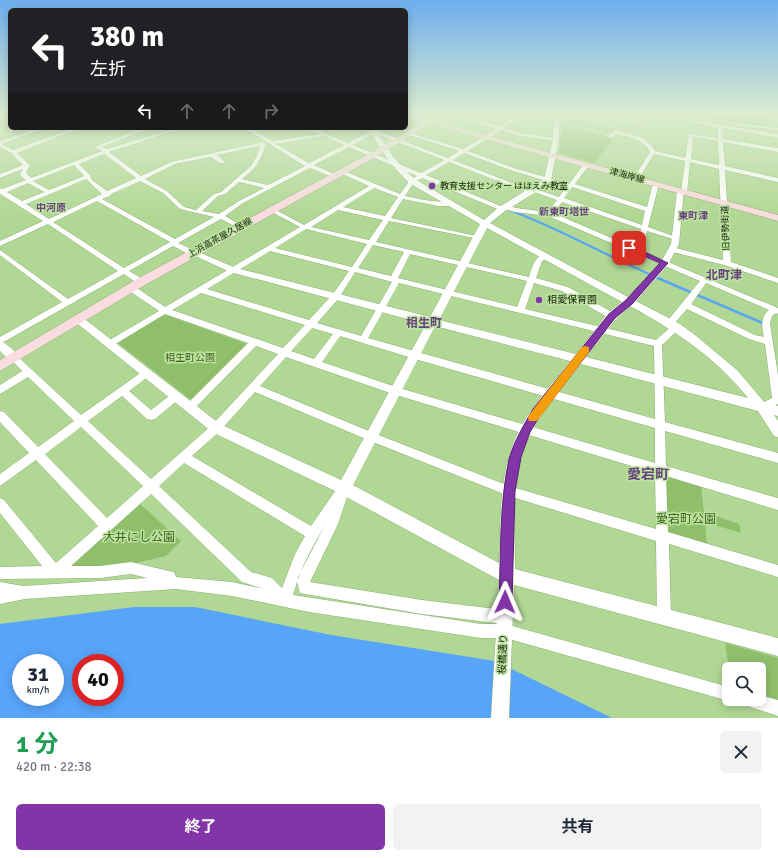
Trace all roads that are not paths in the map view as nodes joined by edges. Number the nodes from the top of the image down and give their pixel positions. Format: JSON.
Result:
{"nodes":[{"id":1,"x":6,"y":148,"type":"edge"},
{"id":2,"x":26,"y":148,"type":"edge"},
{"id":3,"x":98,"y":148,"type":"edge"},
{"id":4,"x":119,"y":148,"type":"edge"},
{"id":5,"x":245,"y":148,"type":"edge"},
{"id":6,"x":262,"y":148,"type":"edge"},
{"id":7,"x":279,"y":148,"type":"edge"},
{"id":8,"x":343,"y":148,"type":"edge"},
{"id":9,"x":354,"y":148,"type":"edge"},
{"id":10,"x":418,"y":148,"type":"edge"},
{"id":11,"x":453,"y":148,"type":"edge"},
{"id":12,"x":470,"y":148,"type":"edge"},
{"id":13,"x":521,"y":148,"type":"edge"},
{"id":14,"x":554,"y":148,"type":"edge"},
{"id":15,"x":650,"y":148,"type":"edge"},
{"id":16,"x":690,"y":148,"type":"edge"},
{"id":17,"x":721,"y":148,"type":"edge"},
{"id":18,"x":764,"y":148,"type":"edge"},
{"id":19,"x":384,"y":149,"type":"joint"},
{"id":20,"x":778,"y":150,"type":"edge"},
{"id":21,"x":464,"y":151,"type":"junction"},
{"id":22,"x":13,"y":152,"type":"junction"},
{"id":23,"x":106,"y":152,"type":"junction"},
{"id":24,"x":653,"y":152,"type":"junction"},
{"id":25,"x":211,"y":154,"type":"junction"},
{"id":26,"x":373,"y":155,"type":"junction"},
{"id":27,"x":553,"y":156,"type":"junction"},
{"id":28,"x":449,"y":160,"type":"junction"},
{"id":29,"x":688,"y":161,"type":"junction"},
{"id":30,"x":222,"y":162,"type":"dead end"},
{"id":31,"x":75,"y":163,"type":"junction"},
{"id":32,"x":396,"y":164,"type":"junction"},
{"id":33,"x":27,"y":165,"type":"junction"},
{"id":34,"x":586,"y":165,"type":"junction"},
{"id":35,"x":310,"y":166,"type":"junction"},
{"id":36,"x":722,"y":169,"type":"junction"},
{"id":37,"x":338,"y":174,"type":"junction"},
{"id":38,"x":423,"y":175,"type":"junction"},
{"id":39,"x":0,"y":176,"type":"edge"},
{"id":40,"x":88,"y":176,"type":"junction"},
{"id":41,"x":141,"y":179,"type":"junction"},
{"id":42,"x":636,"y":179,"type":"junction"},
{"id":43,"x":29,"y":180,"type":"junction"},
{"id":44,"x":238,"y":180,"type":"junction"},
{"id":45,"x":547,"y":180,"type":"junction"},
{"id":46,"x":778,"y":180,"type":"edge"},
{"id":47,"x":412,"y":181,"type":"junction"},
{"id":48,"x":656,"y":184,"type":"junction"},
{"id":49,"x":374,"y":186,"type":"junction"},
{"id":50,"x":571,"y":186,"type":"junction"},
{"id":51,"x":269,"y":188,"type":"junction"},
{"id":52,"x":1,"y":191,"type":"edge"},
{"id":53,"x":532,"y":191,"type":"junction"},
{"id":54,"x":48,"y":192,"type":"junction"},
{"id":55,"x":683,"y":192,"type":"junction"},
{"id":56,"x":108,"y":195,"type":"junction"},
{"id":57,"x":402,"y":197,"type":"junction"},
{"id":58,"x":561,"y":198,"type":"junction"},
{"id":59,"x":98,"y":199,"type":"junction"},
{"id":60,"x":725,"y":203,"type":"junction"},
{"id":61,"x":21,"y":204,"type":"junction"},
{"id":62,"x":452,"y":205,"type":"junction"},
{"id":63,"x":337,"y":208,"type":"junction"},
{"id":64,"x":504,"y":208,"type":"junction"},
{"id":65,"x":272,"y":210,"type":"junction"},
{"id":66,"x":648,"y":210,"type":"junction"},
{"id":67,"x":197,"y":212,"type":"junction"},
{"id":68,"x":549,"y":214,"type":"junction"},
{"id":69,"x":221,"y":216,"type":"junction"},
{"id":70,"x":778,"y":218,"type":"edge"},
{"id":71,"x":387,"y":219,"type":"junction"},
{"id":72,"x":49,"y":221,"type":"junction"},
{"id":73,"x":485,"y":223,"type":"junction"},
{"id":74,"x":240,"y":227,"type":"junction"},
{"id":75,"x":304,"y":227,"type":"junction"},
{"id":76,"x":643,"y":229,"type":"junction"},
{"id":77,"x":478,"y":238,"type":"junction"},
{"id":78,"x":676,"y":238,"type":"junction"},
{"id":79,"x":175,"y":242,"type":"junction"},
{"id":80,"x":372,"y":243,"type":"junction"},
{"id":81,"x":0,"y":244,"type":"edge"},
{"id":82,"x":268,"y":249,"type":"junction"},
{"id":83,"x":672,"y":249,"type":"junction"},
{"id":84,"x":408,"y":251,"type":"junction"},
{"id":85,"x":638,"y":251,"type":"junction"},
{"id":86,"x":0,"y":252,"type":"edge"},
{"id":87,"x":193,"y":253,"type":"junction"},
{"id":88,"x":545,"y":256,"type":"junction"},
{"id":89,"x":665,"y":263,"type":"junction"},
{"id":90,"x":727,"y":263,"type":"junction"},
{"id":91,"x":465,"y":264,"type":"junction"},
{"id":92,"x":125,"y":270,"type":"junction"},
{"id":93,"x":234,"y":270,"type":"junction"},
{"id":94,"x":354,"y":270,"type":"junction"},
{"id":95,"x":705,"y":279,"type":"junction"},
{"id":96,"x":395,"y":280,"type":"junction"},
{"id":97,"x":532,"y":280,"type":"junction"},
{"id":98,"x":778,"y":281,"type":"edge"},
{"id":99,"x":140,"y":282,"type":"junction"},
{"id":100,"x":131,"y":288,"type":"junction"},
{"id":101,"x":200,"y":290,"type":"junction"},
{"id":102,"x":449,"y":293,"type":"junction"},
{"id":103,"x":336,"y":296,"type":"junction"},
{"id":104,"x":629,"y":302,"type":"junction"},
{"id":105,"x":68,"y":303,"type":"junction"},
{"id":106,"x":686,"y":305,"type":"junction"},
{"id":107,"x":382,"y":308,"type":"junction"},
{"id":108,"x":520,"y":310,"type":"junction"},
{"id":109,"x":165,"y":311,"type":"junction"},
{"id":110,"x":776,"y":311,"type":"edge"},
{"id":111,"x":612,"y":316,"type":"junction"},
{"id":112,"x":78,"y":320,"type":"junction"},
{"id":113,"x":433,"y":321,"type":"junction"},
{"id":114,"x":310,"y":324,"type":"junction"},
{"id":115,"x":672,"y":326,"type":"junction"},
{"id":116,"x":600,"y":330,"type":"junction"},
{"id":117,"x":338,"y":333,"type":"junction"},
{"id":118,"x":363,"y":340,"type":"junction"},
{"id":119,"x":0,"y":342,"type":"edge"},
{"id":120,"x":255,"y":342,"type":"junction"},
{"id":121,"x":768,"y":342,"type":"junction"},
{"id":122,"x":110,"y":344,"type":"junction"},
{"id":123,"x":658,"y":344,"type":"junction"},
{"id":124,"x":0,"y":345,"type":"edge"},
{"id":125,"x":285,"y":353,"type":"junction"},
{"id":126,"x":415,"y":356,"type":"junction"},
{"id":127,"x":14,"y":358,"type":"junction"},
{"id":128,"x":578,"y":359,"type":"junction"},
{"id":129,"x":316,"y":364,"type":"junction"},
{"id":130,"x":0,"y":366,"type":"edge"},
{"id":131,"x":29,"y":372,"type":"junction"},
{"id":132,"x":146,"y":373,"type":"junction"},
{"id":133,"x":659,"y":380,"type":"junction"},
{"id":134,"x":253,"y":387,"type":"junction"},
{"id":135,"x":0,"y":390,"type":"edge"},
{"id":136,"x":122,"y":391,"type":"junction"},
{"id":137,"x":396,"y":391,"type":"junction"},
{"id":138,"x":551,"y":394,"type":"junction"},
{"id":139,"x":176,"y":396,"type":"junction"},
{"id":140,"x":190,"y":407,"type":"junction"},
{"id":141,"x":763,"y":407,"type":"junction"},
{"id":142,"x":778,"y":412,"type":"edge"},
{"id":143,"x":0,"y":415,"type":"edge"},
{"id":144,"x":81,"y":421,"type":"junction"},
{"id":145,"x":660,"y":424,"type":"junction"},
{"id":146,"x":216,"y":428,"type":"junction"},
{"id":147,"x":526,"y":430,"type":"junction"},
{"id":148,"x":778,"y":432,"type":"edge"},
{"id":149,"x":372,"y":437,"type":"junction"},
{"id":150,"x":37,"y":454,"type":"junction"},
{"id":151,"x":183,"y":457,"type":"junction"},
{"id":152,"x":778,"y":458,"type":"edge"},
{"id":153,"x":662,"y":470,"type":"junction"},
{"id":154,"x":0,"y":481,"type":"edge"},
{"id":155,"x":151,"y":486,"type":"junction"},
{"id":156,"x":344,"y":488,"type":"junction"},
{"id":157,"x":509,"y":491,"type":"junction"},
{"id":158,"x":0,"y":504,"type":"edge"},
{"id":159,"x":778,"y":504,"type":"edge"},
{"id":160,"x":106,"y":526,"type":"junction"},
{"id":161,"x":314,"y":534,"type":"junction"},
{"id":162,"x":662,"y":536,"type":"junction"},
{"id":163,"x":778,"y":571,"type":"edge"},
{"id":164,"x":55,"y":572,"type":"junction"},
{"id":165,"x":0,"y":573,"type":"edge"},
{"id":166,"x":506,"y":575,"type":"junction"},
{"id":167,"x":173,"y":583,"type":"junction"},
{"id":168,"x":0,"y":588,"type":"edge"},
{"id":169,"x":25,"y":592,"type":"junction"},
{"id":170,"x":0,"y":597,"type":"edge"},
{"id":171,"x":285,"y":600,"type":"junction"},
{"id":172,"x":664,"y":616,"type":"junction"},
{"id":173,"x":505,"y":623,"type":"junction"},
{"id":174,"x":778,"y":647,"type":"edge"},
{"id":175,"x":722,"y":692,"type":"edge"},
{"id":176,"x":766,"y":705,"type":"edge"},
{"id":177,"x":778,"y":708,"type":"edge"},
{"id":178,"x":500,"y":718,"type":"edge"}],
"edges":[{"from":1,"to":22,"type":"street"},
{"from":2,"to":22,"type":"street"},
{"from":3,"to":23,"type":"street"},
{"from":4,"to":23,"type":"street"},
{"from":5,"to":25,"type":"street"},
{"from":6,"to":44,"type":"street"},
{"from":7,"to":35,"type":"street"},
{"from":8,"to":35,"type":"street"},
{"from":9,"to":26,"type":"street"},
{"from":10,"to":28,"type":"street"},
{"from":11,"to":21,"type":"street"},
{"from":12,"to":21,"type":"street"},
{"from":13,"to":27,"type":"main road","name":"津海岸線"},
{"from":14,"to":27,"type":"street"},
{"from":15,"to":24,"type":"street"},
{"from":16,"to":29,"type":"street"},
{"from":17,"to":36,"type":"street","name":"旧伊勢街道"},
{"from":18,"to":20,"type":"street"},
{"from":19,"to":26,"type":"main road","name":"上浜高茶屋久居線"},
{"from":19,"to":32,"type":"street"},
{"from":21,"to":28,"type":"street"},
{"from":21,"to":45,"type":"street"},
{"from":22,"to":33,"type":"street"},
{"from":23,"to":31,"type":"street"},
{"from":23,"to":41,"type":"street"},
{"from":24,"to":29,"type":"street"},
{"from":24,"to":42,"type":"street"},
{"from":25,"to":30,"type":"street"},
{"from":25,"to":41,"type":"street"},
{"from":26,"to":32,"type":"street"},
{"from":26,"to":37,"type":"main road","name":"上浜高茶屋久居線"},
{"from":27,"to":34,"type":"main road","name":"津海岸線"},
{"from":27,"to":45,"type":"street"},
{"from":28,"to":38,"type":"street"},
{"from":28,"to":53,"type":"street"},
{"from":29,"to":36,"type":"street"},
{"from":29,"to":55,"type":"street"},
{"from":31,"to":40,"type":"street"},
{"from":31,"to":43,"type":"street"},
{"from":32,"to":38,"type":"street"},
{"from":32,"to":47,"type":"street"},
{"from":33,"to":39,"type":"street"},
{"from":33,"to":43,"type":"street"},
{"from":34,"to":42,"type":"main road","name":"津海岸線"},
{"from":34,"to":50,"type":"street"},
{"from":35,"to":37,"type":"street"},
{"from":35,"to":51,"type":"street"},
{"from":36,"to":46,"type":"street"},
{"from":36,"to":60,"type":"street","name":"旧伊勢街道"},
{"from":37,"to":49,"type":"street"},
{"from":37,"to":65,"type":"main road","name":"上浜高茶屋久居線"},
{"from":38,"to":47,"type":"street"},
{"from":38,"to":64,"type":"street"},
{"from":40,"to":54,"type":"street"},
{"from":40,"to":56,"type":"street"},
{"from":41,"to":56,"type":"street"},
{"from":41,"to":67,"type":"street"},
{"from":42,"to":48,"type":"main road","name":"津海岸線"},
{"from":43,"to":52,"type":"street"},
{"from":43,"to":54,"type":"street"},
{"from":44,"to":51,"type":"street"},
{"from":44,"to":67,"type":"street"},
{"from":45,"to":50,"type":"street"},
{"from":45,"to":53,"type":"street"},
{"from":47,"to":57,"type":"street"},
{"from":47,"to":62,"type":"street"},
{"from":48,"to":55,"type":"main road","name":"津海岸線"},
{"from":48,"to":66,"type":"street"},
{"from":49,"to":57,"type":"street"},
{"from":49,"to":63,"type":"street"},
{"from":50,"to":58,"type":"street"},
{"from":50,"to":66,"type":"street"},
{"from":51,"to":69,"type":"street"},
{"from":52,"to":61,"type":"street"},
{"from":53,"to":58,"type":"street"},
{"from":53,"to":64,"type":"street"},
{"from":54,"to":61,"type":"street"},
{"from":55,"to":60,"type":"main road","name":"津海岸線"},
{"from":55,"to":78,"type":"street","name":"桜橋通り"},
{"from":56,"to":59,"type":"street"},
{"from":57,"to":62,"type":"street"},
{"from":57,"to":71,"type":"street"},
{"from":58,"to":68,"type":"street"},
{"from":58,"to":76,"type":"street"},
{"from":59,"to":72,"type":"street"},
{"from":59,"to":79,"type":"street"},
{"from":60,"to":70,"type":"main road","name":"津海岸線"},
{"from":60,"to":90,"type":"street","name":"旧伊勢街道"},
{"from":61,"to":72,"type":"street"},
{"from":62,"to":73,"type":"street"},
{"from":63,"to":71,"type":"street"},
{"from":63,"to":75,"type":"street"},
{"from":64,"to":68,"type":"street"},
{"from":64,"to":73,"type":"street"},
{"from":65,"to":74,"type":"main road","name":"上浜高茶屋久居線"},
{"from":65,"to":75,"type":"street"},
{"from":66,"to":76,"type":"street"},
{"from":67,"to":69,"type":"street"},
{"from":68,"to":85,"type":"street"},
{"from":69,"to":74,"type":"street"},
{"from":69,"to":79,"type":"street"},
{"from":71,"to":77,"type":"street"},
{"from":71,"to":80,"type":"street"},
{"from":72,"to":81,"type":"street"},
{"from":72,"to":92,"type":"street"},
{"from":73,"to":77,"type":"street"},
{"from":73,"to":88,"type":"street"},
{"from":74,"to":87,"type":"main road","name":"上浜高茶屋久居線"},
{"from":75,"to":80,"type":"street"},
{"from":75,"to":82,"type":"street"},
{"from":76,"to":78,"type":"street"},
{"from":76,"to":85,"type":"street"},
{"from":77,"to":91,"type":"street"},
{"from":78,"to":83,"type":"street","name":"桜橋通り"},
{"from":79,"to":87,"type":"street"},
{"from":79,"to":92,"type":"street"},
{"from":80,"to":84,"type":"street"},
{"from":80,"to":94,"type":"street"},
{"from":82,"to":93,"type":"street"},
{"from":82,"to":94,"type":"street"},
{"from":83,"to":89,"type":"street","name":"桜橋通り"},
{"from":83,"to":90,"type":"street"},
{"from":84,"to":91,"type":"street"},
{"from":84,"to":96,"type":"street"},
{"from":85,"to":89,"type":"street"},
{"from":86,"to":105,"type":"street"},
{"from":87,"to":93,"type":"street"},
{"from":87,"to":99,"type":"main road","name":"上浜高茶屋久居線"},
{"from":88,"to":97,"type":"street"},
{"from":88,"to":104,"type":"street"},
{"from":89,"to":95,"type":"street"},
{"from":89,"to":104,"type":"street","name":"桜橋通り"},
{"from":90,"to":98,"type":"street","name":"旧伊勢街道"},
{"from":91,"to":97,"type":"street"},
{"from":91,"to":102,"type":"street"},
{"from":92,"to":99,"type":"street"},
{"from":92,"to":105,"type":"street"},
{"from":93,"to":101,"type":"street"},
{"from":93,"to":103,"type":"street"},
{"from":94,"to":96,"type":"street"},
{"from":94,"to":103,"type":"street"},
{"from":95,"to":106,"type":"street"},
{"from":95,"to":110,"type":"street"},
{"from":96,"to":102,"type":"street"},
{"from":96,"to":107,"type":"street"},
{"from":97,"to":108,"type":"street"},
{"from":97,"to":111,"type":"street"},
{"from":99,"to":100,"type":"main road","name":"上浜高茶屋久居線"},
{"from":100,"to":109,"type":"street"},
{"from":100,"to":112,"type":"main road","name":"上浜高茶屋久居線"},
{"from":101,"to":109,"type":"street"},
{"from":101,"to":114,"type":"street"},
{"from":102,"to":108,"type":"street"},
{"from":102,"to":113,"type":"street"},
{"from":103,"to":107,"type":"street"},
{"from":103,"to":114,"type":"street"},
{"from":104,"to":111,"type":"street","name":"桜橋通り"},
{"from":104,"to":115,"type":"street"},
{"from":105,"to":119,"type":"street"},
{"from":106,"to":115,"type":"street"},
{"from":106,"to":121,"type":"street"},
{"from":107,"to":113,"type":"street"},
{"from":107,"to":118,"type":"street"},
{"from":108,"to":116,"type":"street"},
{"from":109,"to":120,"type":"street"},
{"from":109,"to":122,"type":"street"},
{"from":110,"to":121,"type":"street"},
{"from":111,"to":116,"type":"street","name":"桜橋通り"},
{"from":112,"to":122,"type":"street"},
{"from":112,"to":127,"type":"main road","name":"上浜高茶屋久居線"},
{"from":113,"to":126,"type":"street"},
{"from":113,"to":128,"type":"street"},
{"from":114,"to":117,"type":"street"},
{"from":114,"to":125,"type":"street"},
{"from":115,"to":123,"type":"street"},
{"from":115,"to":141,"type":"street"},
{"from":116,"to":123,"type":"street"},
{"from":116,"to":128,"type":"street","name":"桜橋通り"},
{"from":117,"to":118,"type":"street"},
{"from":117,"to":129,"type":"street"},
{"from":118,"to":126,"type":"street"},
{"from":120,"to":125,"type":"street"},
{"from":120,"to":140,"type":"street"},
{"from":121,"to":141,"type":"street"},
{"from":122,"to":132,"type":"street"},
{"from":123,"to":133,"type":"street"},
{"from":124,"to":127,"type":"street"},
{"from":125,"to":129,"type":"street"},
{"from":125,"to":134,"type":"street"},
{"from":126,"to":137,"type":"street"},
{"from":126,"to":138,"type":"street"},
{"from":127,"to":130,"type":"main road","name":"上浜高茶屋久居線"},
{"from":127,"to":131,"type":"street"},
{"from":128,"to":133,"type":"street"},
{"from":128,"to":138,"type":"street","name":"桜橋通り"},
{"from":129,"to":137,"type":"street"},
{"from":131,"to":135,"type":"street"},
{"from":131,"to":144,"type":"street"},
{"from":132,"to":136,"type":"street"},
{"from":132,"to":139,"type":"street"},
{"from":133,"to":141,"type":"street"},
{"from":133,"to":145,"type":"street"},
{"from":134,"to":146,"type":"street"},
{"from":134,"to":149,"type":"street"},
{"from":136,"to":139,"type":"street"},
{"from":136,"to":144,"type":"street"},
{"from":137,"to":147,"type":"street"},
{"from":137,"to":149,"type":"street"},
{"from":138,"to":145,"type":"street"},
{"from":138,"to":147,"type":"street","name":"桜橋通り"},
{"from":139,"to":140,"type":"street"},
{"from":140,"to":146,"type":"street"},
{"from":141,"to":142,"type":"street"},
{"from":141,"to":148,"type":"street"},
{"from":143,"to":150,"type":"street"},
{"from":144,"to":150,"type":"street"},
{"from":144,"to":155,"type":"street"},
{"from":145,"to":152,"type":"street"},
{"from":145,"to":153,"type":"street"},
{"from":146,"to":151,"type":"street"},
{"from":146,"to":156,"type":"street"},
{"from":147,"to":153,"type":"street"},
{"from":147,"to":157,"type":"street","name":"桜橋通り"},
{"from":149,"to":156,"type":"street"},
{"from":149,"to":157,"type":"street"},
{"from":150,"to":154,"type":"street"},
{"from":150,"to":160,"type":"street"},
{"from":151,"to":155,"type":"street"},
{"from":151,"to":161,"type":"street"},
{"from":153,"to":159,"type":"street"},
{"from":153,"to":162,"type":"street"},
{"from":155,"to":160,"type":"street"},
{"from":155,"to":171,"type":"street"},
{"from":156,"to":161,"type":"street"},
{"from":156,"to":166,"type":"street"},
{"from":156,"to":173,"type":"street"},
{"from":157,"to":162,"type":"street"},
{"from":157,"to":166,"type":"street","name":"桜橋通り"},
{"from":158,"to":164,"type":"street"},
{"from":160,"to":164,"type":"street"},
{"from":161,"to":171,"type":"street"},
{"from":162,"to":163,"type":"street"},
{"from":162,"to":172,"type":"street"},
{"from":164,"to":165,"type":"street"},
{"from":164,"to":167,"type":"street"},
{"from":166,"to":172,"type":"street"},
{"from":166,"to":173,"type":"street","name":"桜橋通り"},
{"from":167,"to":169,"type":"street"},
{"from":167,"to":171,"type":"street"},
{"from":168,"to":169,"type":"street"},
{"from":169,"to":170,"type":"street"},
{"from":171,"to":173,"type":"street"},
{"from":172,"to":174,"type":"street"},
{"from":173,"to":175,"type":"street"},
{"from":173,"to":178,"type":"street","name":"桜橋通り"},
{"from":176,"to":177,"type":"street"}]}
